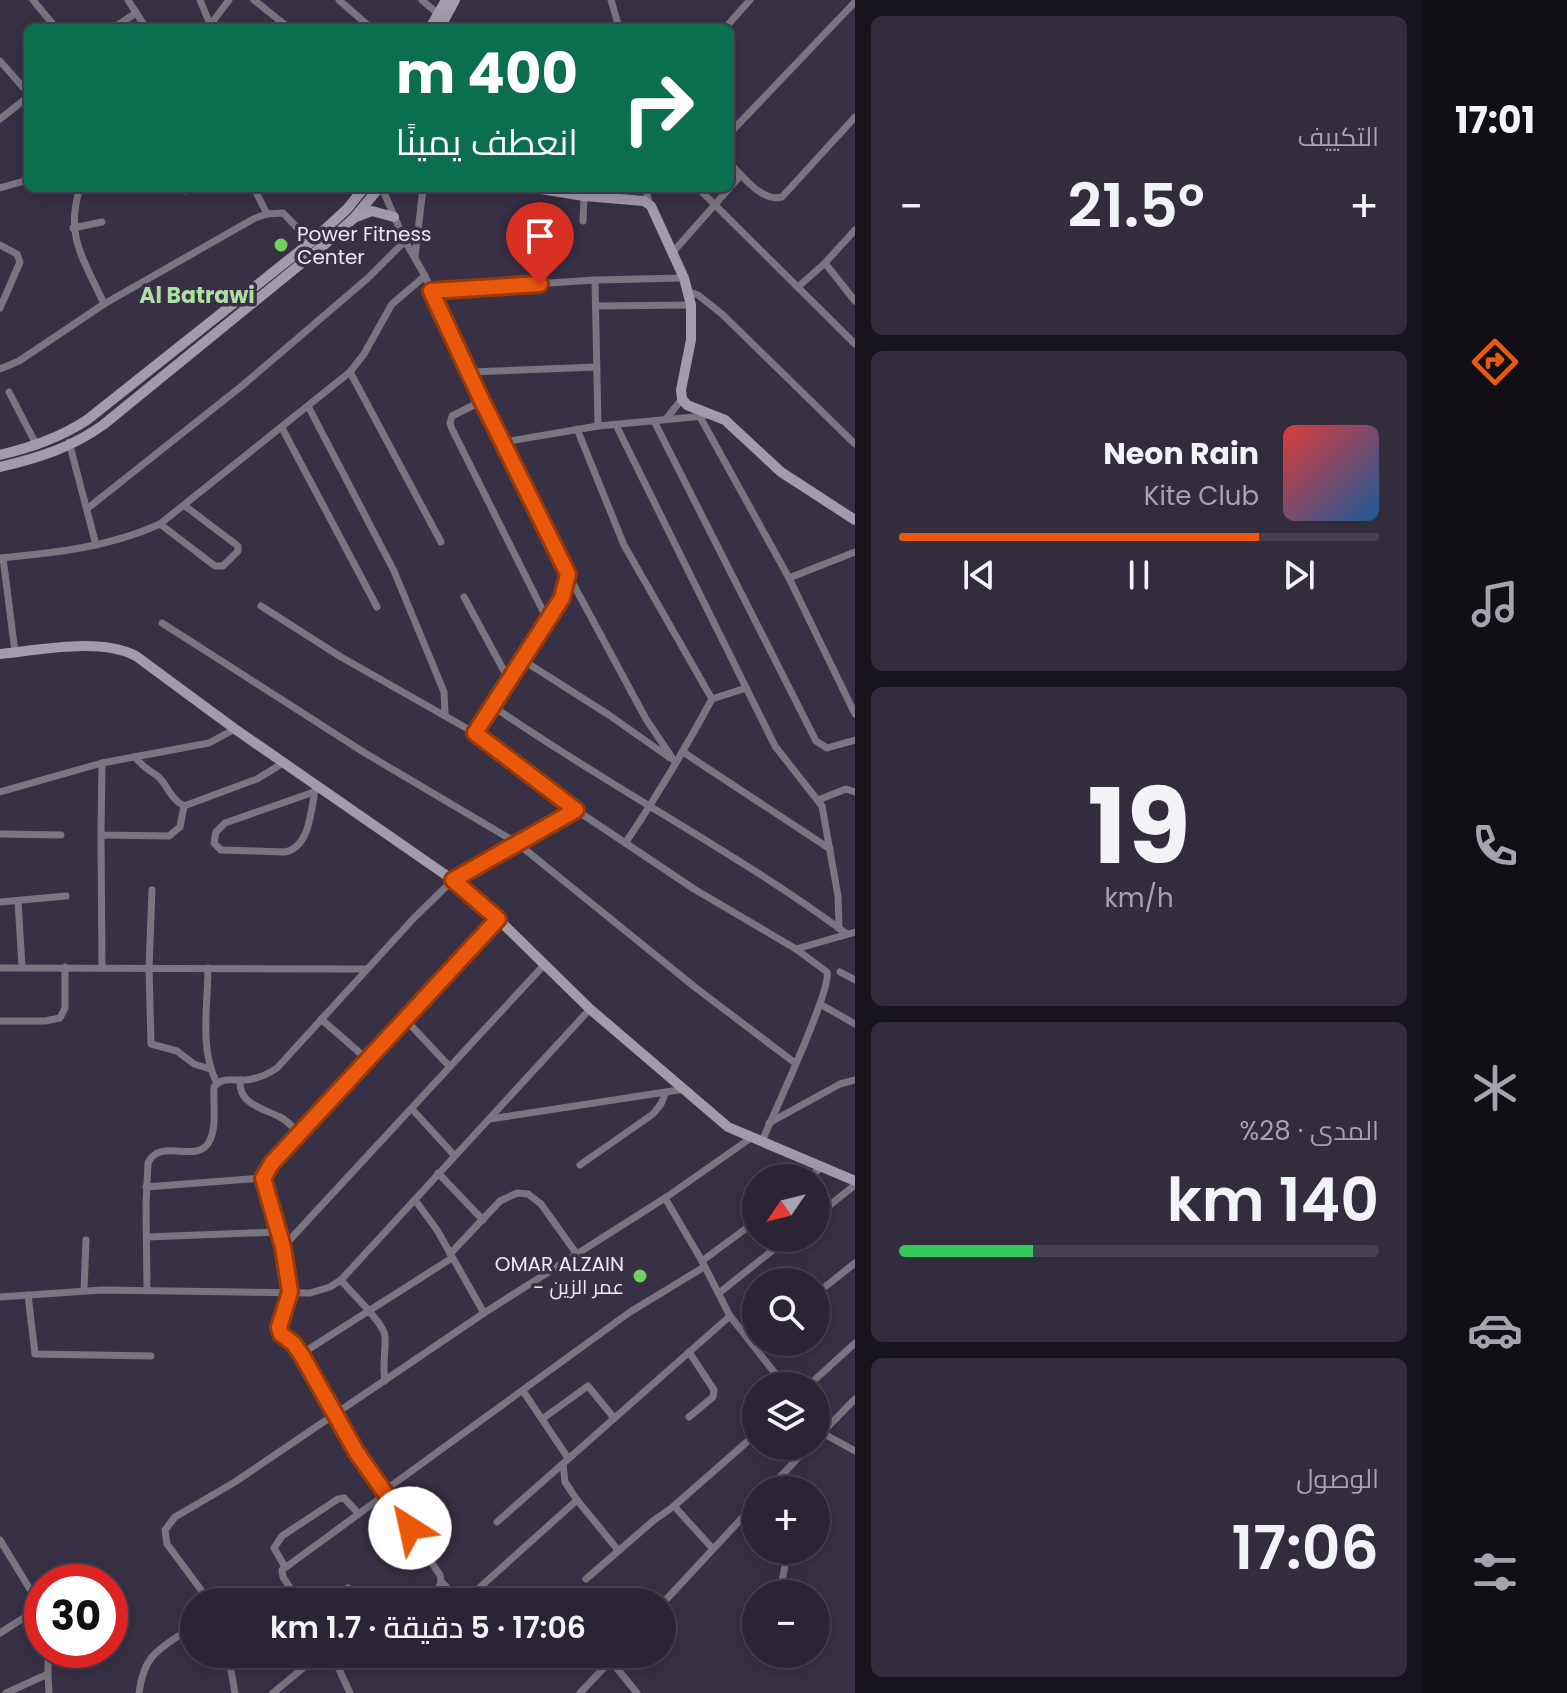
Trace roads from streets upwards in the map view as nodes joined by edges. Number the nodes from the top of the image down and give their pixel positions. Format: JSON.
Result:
{"nodes":[{"id":1,"x":33,"y":0,"type":"edge"},
{"id":2,"x":128,"y":0,"type":"edge"},
{"id":3,"x":200,"y":0,"type":"edge"},
{"id":4,"x":229,"y":0,"type":"edge"},
{"id":5,"x":254,"y":0,"type":"edge"},
{"id":6,"x":339,"y":0,"type":"edge"},
{"id":7,"x":422,"y":0,"type":"edge"},
{"id":8,"x":446,"y":0,"type":"edge"},
{"id":9,"x":455,"y":0,"type":"edge"},
{"id":10,"x":611,"y":0,"type":"edge"},
{"id":11,"x":750,"y":0,"type":"edge"},
{"id":12,"x":855,"y":2,"type":"edge"},
{"id":13,"x":136,"y":13,"type":"junction"},
{"id":14,"x":437,"y":13,"type":"junction"},
{"id":15,"x":53,"y":24,"type":"edge"},
{"id":16,"x":119,"y":24,"type":"edge"},
{"id":17,"x":143,"y":24,"type":"edge"},
{"id":18,"x":208,"y":24,"type":"edge"},
{"id":19,"x":211,"y":24,"type":"edge"},
{"id":20,"x":284,"y":24,"type":"edge"},
{"id":21,"x":366,"y":24,"type":"edge"},
{"id":22,"x":432,"y":24,"type":"edge"},
{"id":23,"x":442,"y":24,"type":"edge"},
{"id":24,"x":620,"y":24,"type":"edge"},
{"id":25,"x":729,"y":24,"type":"edge"},
{"id":26,"x":0,"y":61,"type":"edge"},
{"id":27,"x":24,"y":90,"type":"edge"},
{"id":28,"x":24,"y":98,"type":"edge"},
{"id":29,"x":855,"y":117,"type":"edge"},
{"id":30,"x":0,"y":119,"type":"edge"},
{"id":31,"x":734,"y":129,"type":"edge"},
{"id":32,"x":734,"y":167,"type":"edge"},
{"id":33,"x":741,"y":175,"type":"junction"},
{"id":34,"x":24,"y":181,"type":"edge"},
{"id":35,"x":734,"y":184,"type":"edge"},
{"id":36,"x":0,"y":188,"type":"edge"},
{"id":37,"x":79,"y":192,"type":"edge"},
{"id":38,"x":256,"y":192,"type":"edge"},
{"id":39,"x":361,"y":192,"type":"edge"},
{"id":40,"x":377,"y":192,"type":"edge"},
{"id":41,"x":383,"y":192,"type":"edge"},
{"id":42,"x":423,"y":192,"type":"edge"},
{"id":43,"x":560,"y":192,"type":"edge"},
{"id":44,"x":647,"y":192,"type":"edge"},
{"id":45,"x":702,"y":192,"type":"edge"},
{"id":46,"x":727,"y":192,"type":"edge"},
{"id":47,"x":584,"y":196,"type":"junction"},
{"id":48,"x":649,"y":204,"type":"junction"},
{"id":49,"x":717,"y":205,"type":"junction"},
{"id":50,"x":267,"y":214,"type":"junction"},
{"id":51,"x":394,"y":217,"type":"junction"},
{"id":52,"x":354,"y":218,"type":"junction"},
{"id":53,"x":583,"y":221,"type":"dead end"},
{"id":54,"x":102,"y":222,"type":"dead end"},
{"id":55,"x":73,"y":228,"type":"junction"},
{"id":56,"x":855,"y":230,"type":"edge"},
{"id":57,"x":405,"y":241,"type":"junction"},
{"id":58,"x":311,"y":242,"type":"junction"},
{"id":59,"x":0,"y":245,"type":"edge"},
{"id":60,"x":673,"y":252,"type":"junction"},
{"id":61,"x":415,"y":257,"type":"junction"},
{"id":62,"x":825,"y":263,"type":"junction"},
{"id":63,"x":425,"y":276,"type":"junction"},
{"id":64,"x":684,"y":278,"type":"junction"},
{"id":65,"x":595,"y":280,"type":"junction"},
{"id":66,"x":798,"y":287,"type":"junction"},
{"id":67,"x":431,"y":291,"type":"junction"},
{"id":68,"x":687,"y":291,"type":"junction"},
{"id":69,"x":855,"y":301,"type":"edge"},
{"id":70,"x":104,"y":304,"type":"junction"},
{"id":71,"x":691,"y":305,"type":"junction"},
{"id":72,"x":597,"y":306,"type":"junction"},
{"id":73,"x":0,"y":308,"type":"edge"},
{"id":74,"x":853,"y":338,"type":"edge"},
{"id":75,"x":596,"y":367,"type":"junction"},
{"id":76,"x":0,"y":369,"type":"edge"},
{"id":77,"x":350,"y":372,"type":"junction"},
{"id":78,"x":470,"y":372,"type":"junction"},
{"id":79,"x":9,"y":392,"type":"dead end"},
{"id":80,"x":682,"y":399,"type":"junction"},
{"id":81,"x":482,"y":401,"type":"junction"},
{"id":82,"x":308,"y":406,"type":"junction"},
{"id":83,"x":716,"y":414,"type":"junction"},
{"id":84,"x":700,"y":417,"type":"junction"},
{"id":85,"x":666,"y":419,"type":"junction"},
{"id":86,"x":654,"y":421,"type":"junction"},
{"id":87,"x":616,"y":425,"type":"junction"},
{"id":88,"x":598,"y":426,"type":"junction"},
{"id":89,"x":282,"y":428,"type":"junction"},
{"id":90,"x":577,"y":429,"type":"junction"},
{"id":91,"x":67,"y":440,"type":"junction"},
{"id":92,"x":504,"y":442,"type":"junction"},
{"id":93,"x":855,"y":444,"type":"edge"},
{"id":94,"x":37,"y":446,"type":"junction"},
{"id":95,"x":0,"y":455,"type":"edge"},
{"id":96,"x":0,"y":467,"type":"edge"},
{"id":97,"x":185,"y":506,"type":"junction"},
{"id":98,"x":88,"y":508,"type":"junction"},
{"id":99,"x":855,"y":520,"type":"edge"},
{"id":100,"x":160,"y":524,"type":"junction"},
{"id":101,"x":441,"y":542,"type":"dead end"},
{"id":102,"x":96,"y":545,"type":"junction"},
{"id":103,"x":855,"y":552,"type":"edge"},
{"id":104,"x":1,"y":558,"type":"edge"},
{"id":105,"x":568,"y":574,"type":"junction"},
{"id":106,"x":789,"y":578,"type":"junction"},
{"id":107,"x":464,"y":597,"type":"dead end"},
{"id":108,"x":261,"y":606,"type":"dead end"},
{"id":109,"x":377,"y":607,"type":"dead end"},
{"id":110,"x":547,"y":619,"type":"junction"},
{"id":111,"x":162,"y":623,"type":"dead end"},
{"id":112,"x":15,"y":652,"type":"junction"},
{"id":113,"x":0,"y":654,"type":"edge"},
{"id":114,"x":521,"y":659,"type":"junction"},
{"id":115,"x":509,"y":680,"type":"junction"},
{"id":116,"x":746,"y":688,"type":"junction"},
{"id":117,"x":712,"y":699,"type":"junction"},
{"id":118,"x":494,"y":707,"type":"junction"},
{"id":119,"x":445,"y":714,"type":"junction"},
{"id":120,"x":855,"y":714,"type":"edge"},
{"id":121,"x":235,"y":729,"type":"junction"},
{"id":122,"x":475,"y":733,"type":"junction"},
{"id":123,"x":855,"y":740,"type":"edge"},
{"id":124,"x":683,"y":752,"type":"junction"},
{"id":125,"x":135,"y":757,"type":"junction"},
{"id":126,"x":285,"y":762,"type":"junction"},
{"id":127,"x":675,"y":762,"type":"junction"},
{"id":128,"x":102,"y":763,"type":"junction"},
{"id":129,"x":315,"y":789,"type":"junction"},
{"id":130,"x":0,"y":792,"type":"edge"},
{"id":131,"x":855,"y":792,"type":"edge"},
{"id":132,"x":818,"y":800,"type":"junction"},
{"id":133,"x":651,"y":805,"type":"junction"},
{"id":134,"x":184,"y":806,"type":"junction"},
{"id":135,"x":576,"y":810,"type":"junction"},
{"id":136,"x":0,"y":834,"type":"edge"},
{"id":137,"x":61,"y":835,"type":"dead end"},
{"id":138,"x":101,"y":835,"type":"junction"},
{"id":139,"x":626,"y":842,"type":"junction"},
{"id":140,"x":517,"y":843,"type":"junction"},
{"id":141,"x":830,"y":849,"type":"junction"},
{"id":142,"x":453,"y":880,"type":"junction"},
{"id":143,"x":152,"y":890,"type":"dead end"},
{"id":144,"x":66,"y":896,"type":"dead end"},
{"id":145,"x":18,"y":901,"type":"junction"},
{"id":146,"x":0,"y":902,"type":"edge"},
{"id":147,"x":498,"y":919,"type":"junction"},
{"id":148,"x":839,"y":928,"type":"junction"},
{"id":149,"x":851,"y":933,"type":"edge"},
{"id":150,"x":796,"y":949,"type":"junction"},
{"id":151,"x":545,"y":964,"type":"junction"},
{"id":152,"x":22,"y":967,"type":"junction"},
{"id":153,"x":65,"y":967,"type":"junction"},
{"id":154,"x":102,"y":967,"type":"junction"},
{"id":155,"x":0,"y":968,"type":"edge"},
{"id":156,"x":149,"y":968,"type":"junction"},
{"id":157,"x":208,"y":968,"type":"junction"},
{"id":158,"x":366,"y":969,"type":"junction"},
{"id":159,"x":840,"y":972,"type":"dead end"},
{"id":160,"x":855,"y":980,"type":"edge"},
{"id":161,"x":820,"y":1004,"type":"junction"},
{"id":162,"x":590,"y":1009,"type":"junction"},
{"id":163,"x":404,"y":1018,"type":"junction"},
{"id":164,"x":321,"y":1019,"type":"junction"},
{"id":165,"x":0,"y":1021,"type":"edge"},
{"id":166,"x":855,"y":1024,"type":"edge"},
{"id":167,"x":368,"y":1060,"type":"junction"},
{"id":168,"x":795,"y":1063,"type":"junction"},
{"id":169,"x":450,"y":1067,"type":"junction"},
{"id":170,"x":210,"y":1069,"type":"junction"},
{"id":171,"x":240,"y":1080,"type":"junction"},
{"id":172,"x":855,"y":1080,"type":"edge"},
{"id":173,"x":217,"y":1083,"type":"junction"},
{"id":174,"x":685,"y":1089,"type":"junction"},
{"id":175,"x":665,"y":1094,"type":"junction"},
{"id":176,"x":412,"y":1109,"type":"junction"},
{"id":177,"x":490,"y":1119,"type":"junction"},
{"id":178,"x":769,"y":1123,"type":"junction"},
{"id":179,"x":299,"y":1134,"type":"junction"},
{"id":180,"x":757,"y":1140,"type":"junction"},
{"id":181,"x":454,"y":1155,"type":"junction"},
{"id":182,"x":818,"y":1164,"type":"edge"},
{"id":183,"x":580,"y":1165,"type":"dead end"},
{"id":184,"x":830,"y":1170,"type":"edge"},
{"id":185,"x":438,"y":1173,"type":"junction"},
{"id":186,"x":263,"y":1178,"type":"junction"},
{"id":187,"x":855,"y":1183,"type":"edge"},
{"id":188,"x":146,"y":1187,"type":"junction"},
{"id":189,"x":665,"y":1198,"type":"junction"},
{"id":190,"x":415,"y":1200,"type":"junction"},
{"id":191,"x":830,"y":1204,"type":"edge"},
{"id":192,"x":483,"y":1220,"type":"junction"},
{"id":193,"x":279,"y":1232,"type":"junction"},
{"id":194,"x":742,"y":1232,"type":"edge"},
{"id":195,"x":147,"y":1237,"type":"junction"},
{"id":196,"x":86,"y":1240,"type":"dead end"},
{"id":197,"x":283,"y":1247,"type":"junction"},
{"id":198,"x":770,"y":1252,"type":"edge"},
{"id":199,"x":576,"y":1253,"type":"junction"},
{"id":200,"x":451,"y":1256,"type":"junction"},
{"id":201,"x":855,"y":1263,"type":"edge"},
{"id":202,"x":703,"y":1264,"type":"junction"},
{"id":203,"x":341,"y":1280,"type":"junction"},
{"id":204,"x":830,"y":1283,"type":"edge"},
{"id":205,"x":84,"y":1290,"type":"junction"},
{"id":206,"x":147,"y":1290,"type":"junction"},
{"id":207,"x":290,"y":1292,"type":"junction"},
{"id":208,"x":719,"y":1293,"type":"junction"},
{"id":209,"x":28,"y":1295,"type":"junction"},
{"id":210,"x":0,"y":1297,"type":"edge"},
{"id":211,"x":367,"y":1312,"type":"junction"},
{"id":212,"x":484,"y":1313,"type":"junction"},
{"id":213,"x":730,"y":1316,"type":"junction"},
{"id":214,"x":742,"y":1330,"type":"edge"},
{"id":215,"x":855,"y":1343,"type":"edge"},
{"id":216,"x":689,"y":1352,"type":"junction"},
{"id":217,"x":301,"y":1354,"type":"junction"},
{"id":218,"x":151,"y":1356,"type":"dead end"},
{"id":219,"x":823,"y":1372,"type":"edge"},
{"id":220,"x":385,"y":1381,"type":"junction"},
{"id":221,"x":523,"y":1391,"type":"junction"},
{"id":222,"x":855,"y":1399,"type":"edge"},
{"id":223,"x":335,"y":1417,"type":"junction"},
{"id":224,"x":689,"y":1417,"type":"dead end"},
{"id":225,"x":614,"y":1418,"type":"junction"},
{"id":226,"x":542,"y":1419,"type":"junction"},
{"id":227,"x":830,"y":1425,"type":"edge"},
{"id":228,"x":830,"y":1437,"type":"edge"},
{"id":229,"x":742,"y":1446,"type":"edge"},
{"id":230,"x":855,"y":1451,"type":"edge"},
{"id":231,"x":796,"y":1460,"type":"edge"},
{"id":232,"x":566,"y":1461,"type":"junction"},
{"id":233,"x":781,"y":1476,"type":"edge"},
{"id":234,"x":385,"y":1493,"type":"junction"},
{"id":235,"x":577,"y":1500,"type":"junction"},
{"id":236,"x":674,"y":1506,"type":"junction"},
{"id":237,"x":358,"y":1513,"type":"junction"},
{"id":238,"x":741,"y":1519,"type":"edge"},
{"id":239,"x":497,"y":1522,"type":"dead end"},
{"id":240,"x":0,"y":1540,"type":"edge"},
{"id":241,"x":713,"y":1549,"type":"junction"},
{"id":242,"x":618,"y":1550,"type":"junction"},
{"id":243,"x":285,"y":1567,"type":"junction"},
{"id":244,"x":24,"y":1579,"type":"edge"},
{"id":245,"x":586,"y":1579,"type":"dead end"},
{"id":246,"x":442,"y":1582,"type":"junction"},
{"id":247,"x":200,"y":1588,"type":"edge"},
{"id":248,"x":290,"y":1588,"type":"edge"},
{"id":249,"x":438,"y":1588,"type":"edge"},
{"id":250,"x":676,"y":1589,"type":"edge"},
{"id":251,"x":24,"y":1619,"type":"edge"},
{"id":252,"x":0,"y":1633,"type":"edge"},
{"id":253,"x":180,"y":1636,"type":"edge"},
{"id":254,"x":48,"y":1668,"type":"edge"},
{"id":255,"x":231,"y":1668,"type":"edge"},
{"id":256,"x":303,"y":1668,"type":"edge"},
{"id":257,"x":340,"y":1668,"type":"edge"},
{"id":258,"x":604,"y":1668,"type":"edge"},
{"id":259,"x":621,"y":1668,"type":"edge"},
{"id":260,"x":48,"y":1674,"type":"junction"},
{"id":261,"x":6,"y":1693,"type":"edge"},
{"id":262,"x":49,"y":1693,"type":"edge"},
{"id":263,"x":139,"y":1693,"type":"edge"},
{"id":264,"x":235,"y":1693,"type":"edge"},
{"id":265,"x":273,"y":1693,"type":"edge"},
{"id":266,"x":350,"y":1693,"type":"edge"},
{"id":267,"x":580,"y":1693,"type":"edge"},
{"id":268,"x":637,"y":1693,"type":"edge"}],
"edges":[{"from":1,"to":15,"type":"street"},
{"from":2,"to":13,"type":"street"},
{"from":3,"to":18,"type":"street"},
{"from":4,"to":19,"type":"street"},
{"from":5,"to":20,"type":"street"},
{"from":6,"to":21,"type":"street"},
{"from":7,"to":14,"type":"street"},
{"from":8,"to":14,"type":"street"},
{"from":9,"to":23,"type":"street"},
{"from":10,"to":24,"type":"street"},
{"from":11,"to":25,"type":"street"},
{"from":12,"to":31,"type":"street"},
{"from":13,"to":16,"type":"street"},
{"from":13,"to":17,"type":"street"},
{"from":14,"to":22,"type":"street"},
{"from":26,"to":27,"type":"street"},
{"from":28,"to":30,"type":"street"},
{"from":29,"to":33,"type":"street"},
{"from":32,"to":33,"type":"street"},
{"from":33,"to":35,"type":"street"},
{"from":34,"to":36,"type":"street"},
{"from":37,"to":55,"type":"street"},
{"from":38,"to":50,"type":"street"},
{"from":39,"to":58,"type":"street"},
{"from":40,"to":52,"type":"street"},
{"from":41,"to":51,"type":"street"},
{"from":42,"to":61,"type":"street"},
{"from":43,"to":47,"type":"street"},
{"from":44,"to":48,"type":"street"},
{"from":45,"to":49,"type":"street"},
{"from":46,"to":49,"type":"street"},
{"from":47,"to":48,"type":"street"},
{"from":47,"to":53,"type":"street"},
{"from":48,"to":60,"type":"street"},
{"from":49,"to":60,"type":"street"},
{"from":49,"to":66,"type":"street"},
{"from":50,"to":58,"type":"street"},
{"from":50,"to":70,"type":"street"},
{"from":51,"to":52,"type":"street"},
{"from":51,"to":57,"type":"street"},
{"from":52,"to":91,"type":"street"},
{"from":54,"to":55,"type":"street"},
{"from":55,"to":70,"type":"street"},
{"from":56,"to":62,"type":"street"},
{"from":57,"to":61,"type":"street"},
{"from":57,"to":98,"type":"street"},
{"from":58,"to":91,"type":"street"},
{"from":59,"to":73,"type":"street"},
{"from":60,"to":64,"type":"street"},
{"from":61,"to":63,"type":"street"},
{"from":62,"to":66,"type":"street"},
{"from":62,"to":69,"type":"street"},
{"from":63,"to":67,"type":"street"},
{"from":63,"to":77,"type":"street"},
{"from":64,"to":65,"type":"street"},
{"from":64,"to":68,"type":"street"},
{"from":65,"to":67,"type":"street"},
{"from":65,"to":72,"type":"street"},
{"from":66,"to":74,"type":"street"},
{"from":67,"to":78,"type":"street"},
{"from":68,"to":71,"type":"street"},
{"from":68,"to":93,"type":"street"},
{"from":70,"to":76,"type":"street"},
{"from":71,"to":72,"type":"street"},
{"from":71,"to":80,"type":"street"},
{"from":72,"to":75,"type":"street"},
{"from":75,"to":78,"type":"street"},
{"from":75,"to":88,"type":"street"},
{"from":77,"to":82,"type":"street"},
{"from":77,"to":101,"type":"street"},
{"from":78,"to":81,"type":"street"},
{"from":79,"to":94,"type":"street"},
{"from":80,"to":83,"type":"street"},
{"from":80,"to":85,"type":"street"},
{"from":81,"to":92,"type":"street"},
{"from":81,"to":110,"type":"street"},
{"from":82,"to":89,"type":"street"},
{"from":82,"to":119,"type":"street"},
{"from":83,"to":84,"type":"street"},
{"from":83,"to":99,"type":"street"},
{"from":84,"to":85,"type":"street"},
{"from":84,"to":106,"type":"street"},
{"from":85,"to":86,"type":"street"},
{"from":86,"to":87,"type":"street"},
{"from":86,"to":123,"type":"street"},
{"from":87,"to":88,"type":"street"},
{"from":87,"to":116,"type":"street"},
{"from":88,"to":90,"type":"street"},
{"from":89,"to":97,"type":"street"},
{"from":89,"to":109,"type":"street"},
{"from":90,"to":92,"type":"street"},
{"from":90,"to":117,"type":"street"},
{"from":91,"to":94,"type":"street"},
{"from":91,"to":96,"type":"street"},
{"from":91,"to":98,"type":"street"},
{"from":92,"to":105,"type":"street"},
{"from":94,"to":95,"type":"street"},
{"from":97,"to":100,"type":"street"},
{"from":97,"to":100,"type":"street"},
{"from":98,"to":102,"type":"street"},
{"from":100,"to":102,"type":"street"},
{"from":102,"to":104,"type":"street"},
{"from":103,"to":106,"type":"street"},
{"from":104,"to":112,"type":"street"},
{"from":105,"to":110,"type":"street"},
{"from":105,"to":127,"type":"street"},
{"from":106,"to":120,"type":"street"},
{"from":107,"to":115,"type":"street"},
{"from":108,"to":119,"type":"street"},
{"from":110,"to":114,"type":"street"},
{"from":111,"to":140,"type":"street"},
{"from":112,"to":113,"type":"street"},
{"from":112,"to":121,"type":"street"},
{"from":114,"to":115,"type":"street"},
{"from":114,"to":127,"type":"street"},
{"from":115,"to":118,"type":"street"},
{"from":116,"to":117,"type":"street"},
{"from":116,"to":132,"type":"street"},
{"from":117,"to":124,"type":"street"},
{"from":118,"to":122,"type":"street"},
{"from":118,"to":133,"type":"street"},
{"from":119,"to":122,"type":"street"},
{"from":121,"to":125,"type":"street"},
{"from":121,"to":126,"type":"street"},
{"from":122,"to":135,"type":"street"},
{"from":124,"to":127,"type":"street"},
{"from":124,"to":141,"type":"street"},
{"from":125,"to":128,"type":"street"},
{"from":125,"to":134,"type":"street"},
{"from":126,"to":129,"type":"street"},
{"from":126,"to":134,"type":"street"},
{"from":127,"to":133,"type":"street"},
{"from":128,"to":130,"type":"street"},
{"from":128,"to":138,"type":"street"},
{"from":129,"to":129,"type":"street"},
{"from":129,"to":142,"type":"street"},
{"from":131,"to":132,"type":"street"},
{"from":132,"to":141,"type":"street"},
{"from":133,"to":139,"type":"street"},
{"from":133,"to":148,"type":"street"},
{"from":134,"to":138,"type":"street"},
{"from":135,"to":139,"type":"street"},
{"from":135,"to":140,"type":"street"},
{"from":136,"to":137,"type":"street"},
{"from":138,"to":154,"type":"street"},
{"from":139,"to":150,"type":"street"},
{"from":140,"to":142,"type":"street"},
{"from":140,"to":168,"type":"street"},
{"from":141,"to":148,"type":"street"},
{"from":142,"to":147,"type":"street"},
{"from":142,"to":158,"type":"street"},
{"from":143,"to":156,"type":"street"},
{"from":144,"to":145,"type":"street"},
{"from":145,"to":146,"type":"street"},
{"from":145,"to":152,"type":"street"},
{"from":147,"to":151,"type":"street"},
{"from":147,"to":163,"type":"street"},
{"from":148,"to":149,"type":"street"},
{"from":149,"to":150,"type":"street"},
{"from":150,"to":161,"type":"street"},
{"from":151,"to":162,"type":"street"},
{"from":151,"to":169,"type":"street"},
{"from":152,"to":153,"type":"street"},
{"from":152,"to":155,"type":"street"},
{"from":153,"to":154,"type":"street"},
{"from":153,"to":165,"type":"street"},
{"from":154,"to":156,"type":"street"},
{"from":156,"to":157,"type":"street"},
{"from":156,"to":170,"type":"street"},
{"from":157,"to":158,"type":"street"},
{"from":157,"to":170,"type":"street"},
{"from":158,"to":164,"type":"street"},
{"from":159,"to":160,"type":"street"},
{"from":161,"to":166,"type":"street"},
{"from":161,"to":168,"type":"street"},
{"from":162,"to":174,"type":"street"},
{"from":162,"to":177,"type":"street"},
{"from":163,"to":167,"type":"street"},
{"from":163,"to":169,"type":"street"},
{"from":164,"to":167,"type":"street"},
{"from":164,"to":171,"type":"street"},
{"from":167,"to":179,"type":"street"},
{"from":168,"to":178,"type":"street"},
{"from":169,"to":176,"type":"street"},
{"from":170,"to":173,"type":"street"},
{"from":171,"to":173,"type":"street"},
{"from":171,"to":179,"type":"street"},
{"from":172,"to":178,"type":"street"},
{"from":173,"to":188,"type":"street"},
{"from":174,"to":175,"type":"street"},
{"from":174,"to":180,"type":"street"},
{"from":175,"to":177,"type":"street"},
{"from":175,"to":183,"type":"street"},
{"from":176,"to":181,"type":"street"},
{"from":176,"to":197,"type":"street"},
{"from":177,"to":181,"type":"street"},
{"from":178,"to":180,"type":"street"},
{"from":179,"to":186,"type":"street"},
{"from":180,"to":182,"type":"street"},
{"from":180,"to":189,"type":"street"},
{"from":181,"to":185,"type":"street"},
{"from":184,"to":187,"type":"street"},
{"from":185,"to":190,"type":"street"},
{"from":185,"to":192,"type":"street"},
{"from":186,"to":188,"type":"street"},
{"from":186,"to":193,"type":"street"},
{"from":187,"to":191,"type":"street"},
{"from":188,"to":195,"type":"street"},
{"from":189,"to":199,"type":"street"},
{"from":189,"to":202,"type":"street"},
{"from":190,"to":200,"type":"street"},
{"from":190,"to":203,"type":"street"},
{"from":192,"to":199,"type":"street"},
{"from":192,"to":200,"type":"street"},
{"from":193,"to":195,"type":"street"},
{"from":193,"to":197,"type":"street"},
{"from":194,"to":202,"type":"street"},
{"from":195,"to":206,"type":"street"},
{"from":196,"to":205,"type":"street"},
{"from":197,"to":207,"type":"street"},
{"from":198,"to":208,"type":"street"},
{"from":199,"to":212,"type":"street"},
{"from":200,"to":211,"type":"street"},
{"from":200,"to":212,"type":"street"},
{"from":201,"to":204,"type":"street"},
{"from":202,"to":208,"type":"street"},
{"from":202,"to":221,"type":"street"},
{"from":203,"to":207,"type":"street"},
{"from":203,"to":211,"type":"street"},
{"from":205,"to":206,"type":"street"},
{"from":205,"to":209,"type":"street"},
{"from":206,"to":207,"type":"street"},
{"from":207,"to":217,"type":"street"},
{"from":208,"to":213,"type":"street"},
{"from":209,"to":210,"type":"street"},
{"from":209,"to":218,"type":"street"},
{"from":211,"to":217,"type":"street"},
{"from":211,"to":220,"type":"street"},
{"from":212,"to":220,"type":"street"},
{"from":213,"to":214,"type":"street"},
{"from":213,"to":216,"type":"street"},
{"from":215,"to":219,"type":"street"},
{"from":216,"to":224,"type":"street"},
{"from":216,"to":225,"type":"street"},
{"from":217,"to":223,"type":"street"},
{"from":220,"to":223,"type":"street"},
{"from":221,"to":226,"type":"street"},
{"from":221,"to":234,"type":"street"},
{"from":222,"to":227,"type":"street"},
{"from":223,"to":234,"type":"street"},
{"from":223,"to":247,"type":"street"},
{"from":225,"to":226,"type":"street"},
{"from":225,"to":232,"type":"street"},
{"from":226,"to":232,"type":"street"},
{"from":228,"to":230,"type":"street"},
{"from":229,"to":236,"type":"street"},
{"from":231,"to":233,"type":"street"},
{"from":232,"to":235,"type":"street"},
{"from":232,"to":239,"type":"street"},
{"from":234,"to":237,"type":"street"},
{"from":234,"to":246,"type":"street"},
{"from":235,"to":242,"type":"street"},
{"from":235,"to":246,"type":"street"},
{"from":236,"to":241,"type":"street"},
{"from":236,"to":242,"type":"street"},
{"from":237,"to":243,"type":"street"},
{"from":237,"to":243,"type":"street"},
{"from":238,"to":241,"type":"street"},
{"from":240,"to":244,"type":"street"},
{"from":241,"to":250,"type":"street"},
{"from":242,"to":245,"type":"street"},
{"from":243,"to":248,"type":"street"},
{"from":246,"to":249,"type":"street"},
{"from":251,"to":252,"type":"street"},
{"from":253,"to":263,"type":"street"},
{"from":254,"to":260,"type":"street"},
{"from":255,"to":264,"type":"street"},
{"from":256,"to":265,"type":"street"},
{"from":257,"to":266,"type":"street"},
{"from":258,"to":267,"type":"street"},
{"from":259,"to":268,"type":"street"},
{"from":260,"to":261,"type":"street"},
{"from":260,"to":262,"type":"street"}]}
